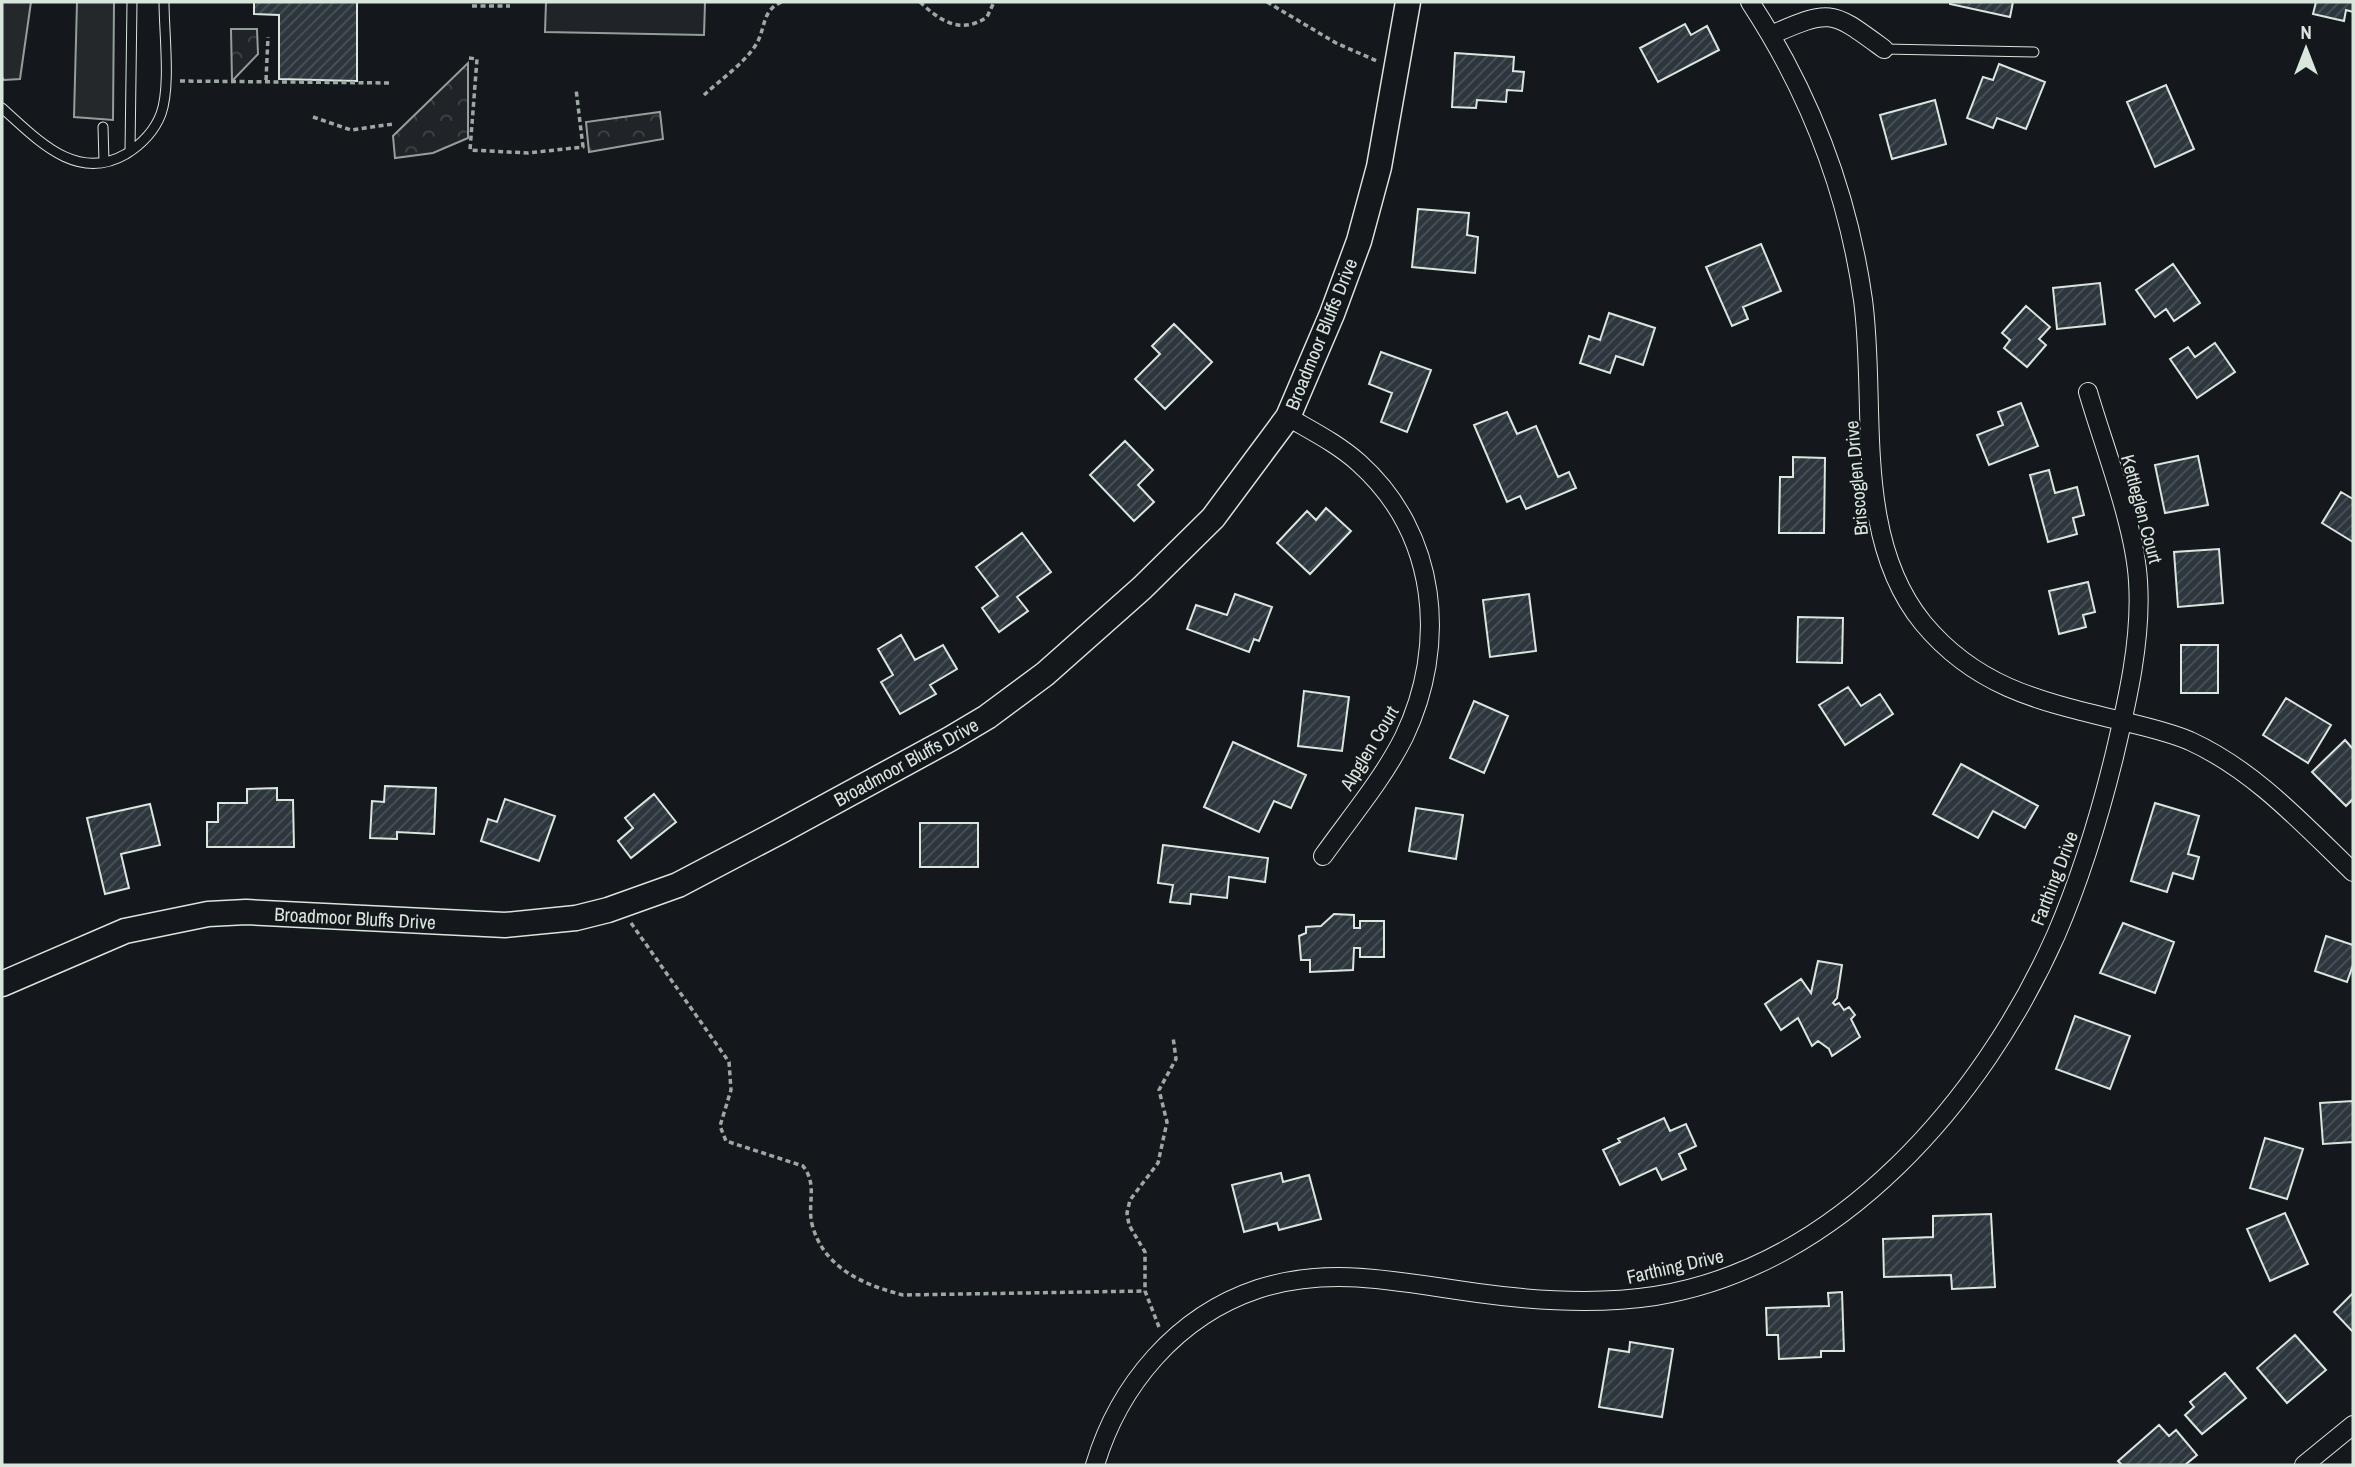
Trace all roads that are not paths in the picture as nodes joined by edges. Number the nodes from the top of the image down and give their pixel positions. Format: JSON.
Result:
{"nodes":[{"id":1,"x":132,"y":2,"type":"edge"},
{"id":2,"x":164,"y":2,"type":"edge"},
{"id":3,"x":1408,"y":2,"type":"edge"},
{"id":4,"x":1749,"y":2,"type":"edge"},
{"id":5,"x":1771,"y":35,"type":"junction"},
{"id":6,"x":1884,"y":49,"type":"joint"},
{"id":7,"x":2034,"y":51,"type":"dead end"},
{"id":8,"x":2,"y":108,"type":"edge"},
{"id":9,"x":103,"y":127,"type":"dead end"},
{"id":10,"x":130,"y":151,"type":"junction"},
{"id":11,"x":104,"y":162,"type":"junction"},
{"id":12,"x":2088,"y":392,"type":"dead end"},
{"id":13,"x":1288,"y":417,"type":"junction"},
{"id":14,"x":2122,"y":721,"type":"junction"},
{"id":15,"x":1323,"y":856,"type":"dead end"},
{"id":16,"x":2353,"y":872,"type":"edge"},
{"id":17,"x":2,"y":984,"type":"edge"},
{"id":18,"x":2353,"y":1424,"type":"edge"},
{"id":19,"x":1095,"y":1465,"type":"edge"},
{"id":20,"x":2304,"y":1465,"type":"edge"}],
"edges":[{"from":1,"to":10,"type":"lane"},
{"from":2,"to":10,"type":"lane"},
{"from":3,"to":13,"type":"street","name":"Broadmoor Bluffs Drive"},
{"from":4,"to":5,"type":"street","name":"Briscoglen Drive"},
{"from":5,"to":6,"type":"street"},
{"from":5,"to":14,"type":"street","name":"Briscoglen Drive"},
{"from":6,"to":7,"type":"lane"},
{"from":8,"to":11,"type":"lane"},
{"from":9,"to":11,"type":"lane"},
{"from":10,"to":11,"type":"lane"},
{"from":12,"to":14,"type":"street","name":"Kettleglen Court"},
{"from":13,"to":15,"type":"street","name":"Alpglen Court"},
{"from":13,"to":17,"type":"street","name":"Broadmoor Bluffs Drive"},
{"from":14,"to":16,"type":"street","name":"Briscoglen Drive"},
{"from":14,"to":19,"type":"street","name":"Farthing Drive"},
{"from":18,"to":20,"type":"street"}]}
